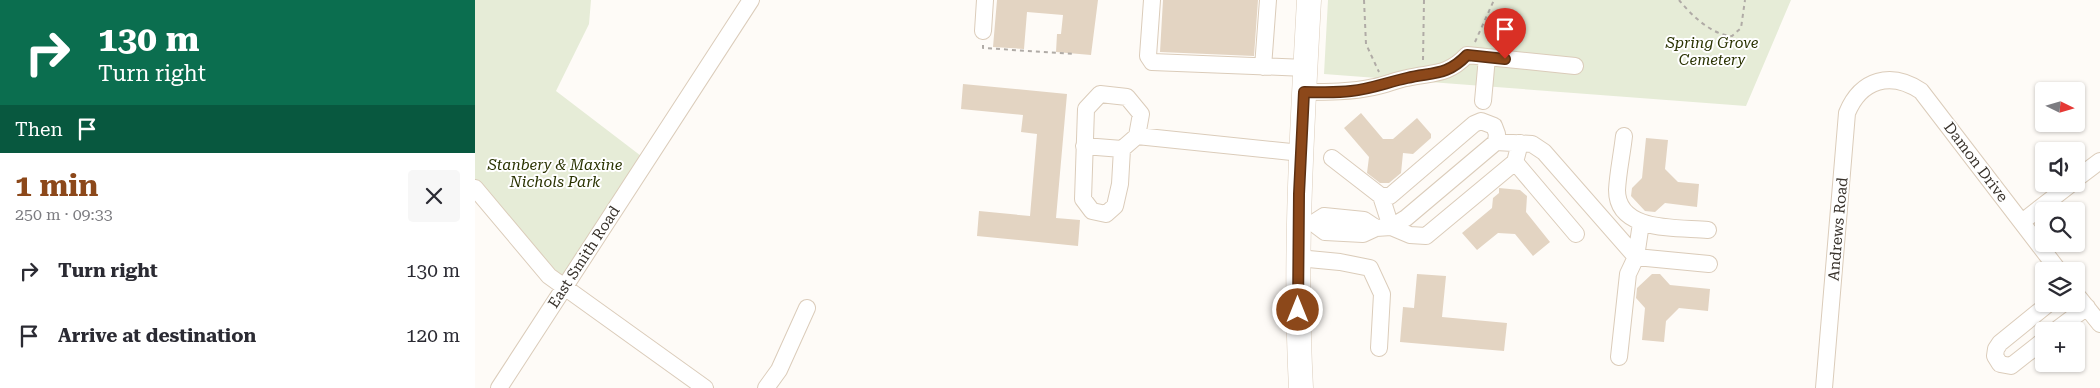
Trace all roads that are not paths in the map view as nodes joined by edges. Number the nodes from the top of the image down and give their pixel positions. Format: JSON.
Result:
{"nodes":[{"id":1,"x":751,"y":0,"type":"edge"},
{"id":2,"x":985,"y":0,"type":"edge"},
{"id":3,"x":1152,"y":0,"type":"edge"},
{"id":4,"x":1268,"y":0,"type":"edge"},
{"id":5,"x":1309,"y":0,"type":"edge"},
{"id":6,"x":983,"y":31,"type":"road end"},
{"id":7,"x":1487,"y":57,"type":"junction"},
{"id":8,"x":1575,"y":66,"type":"dead end"},
{"id":9,"x":1263,"y":67,"type":"junction"},
{"id":10,"x":1305,"y":68,"type":"junction"},
{"id":11,"x":1876,"y":82,"type":"joint"},
{"id":12,"x":1304,"y":92,"type":"junction"},
{"id":13,"x":1483,"y":102,"type":"dead end"},
{"id":14,"x":1137,"y":136,"type":"junction"},
{"id":15,"x":1624,"y":136,"type":"dead end"},
{"id":16,"x":1496,"y":142,"type":"junction"},
{"id":17,"x":1520,"y":143,"type":"junction"},
{"id":18,"x":1084,"y":146,"type":"junction"},
{"id":19,"x":1121,"y":149,"type":"junction"},
{"id":20,"x":1301,"y":152,"type":"junction"},
{"id":21,"x":1332,"y":158,"type":"dead end"},
{"id":22,"x":2100,"y":161,"type":"edge"},
{"id":23,"x":1515,"y":162,"type":"junction"},
{"id":24,"x":2085,"y":172,"type":"edge"},
{"id":25,"x":475,"y":188,"type":"edge"},
{"id":26,"x":2061,"y":192,"type":"edge"},
{"id":27,"x":1381,"y":196,"type":"junction"},
{"id":28,"x":2022,"y":222,"type":"junction"},
{"id":29,"x":1306,"y":223,"type":"junction"},
{"id":30,"x":1641,"y":223,"type":"junction"},
{"id":31,"x":1384,"y":227,"type":"junction"},
{"id":32,"x":1708,"y":230,"type":"dead end"},
{"id":33,"x":1576,"y":234,"type":"dead end"},
{"id":34,"x":1636,"y":257,"type":"junction"},
{"id":35,"x":1298,"y":258,"type":"junction"},
{"id":36,"x":2052,"y":262,"type":"edge"},
{"id":37,"x":1709,"y":264,"type":"dead end"},
{"id":38,"x":565,"y":288,"type":"junction"},
{"id":39,"x":2085,"y":305,"type":"edge"},
{"id":40,"x":2087,"y":307,"type":"junction"},
{"id":41,"x":807,"y":308,"type":"dead end"},
{"id":42,"x":2039,"y":312,"type":"edge"},
{"id":43,"x":2067,"y":322,"type":"edge"},
{"id":44,"x":2100,"y":324,"type":"edge"},
{"id":45,"x":2035,"y":347,"type":"edge"},
{"id":46,"x":1379,"y":348,"type":"dead end"},
{"id":47,"x":1619,"y":357,"type":"dead end"},
{"id":48,"x":499,"y":388,"type":"edge"},
{"id":49,"x":705,"y":388,"type":"edge"},
{"id":50,"x":766,"y":388,"type":"edge"},
{"id":51,"x":1301,"y":388,"type":"edge"},
{"id":52,"x":1824,"y":388,"type":"edge"}],
"edges":[{"from":1,"to":38,"type":"street","name":"East Smith Road"},
{"from":2,"to":6,"type":"street"},
{"from":3,"to":9,"type":"street"},
{"from":4,"to":9,"type":"street"},
{"from":5,"to":10,"type":"highway"},
{"from":7,"to":8,"type":"street"},
{"from":7,"to":12,"type":"street"},
{"from":7,"to":13,"type":"street"},
{"from":9,"to":10,"type":"street"},
{"from":10,"to":12,"type":"highway"},
{"from":11,"to":28,"type":"street","name":"Damon Drive"},
{"from":11,"to":52,"type":"street","name":"Andrews Road"},
{"from":12,"to":20,"type":"highway"},
{"from":14,"to":18,"type":"street"},
{"from":14,"to":19,"type":"street"},
{"from":14,"to":20,"type":"street"},
{"from":15,"to":30,"type":"street"},
{"from":16,"to":17,"type":"street"},
{"from":16,"to":27,"type":"street"},
{"from":16,"to":31,"type":"street"},
{"from":17,"to":23,"type":"street"},
{"from":17,"to":34,"type":"street"},
{"from":18,"to":19,"type":"street"},
{"from":18,"to":19,"type":"street"},
{"from":20,"to":29,"type":"highway"},
{"from":21,"to":27,"type":"street"},
{"from":22,"to":24,"type":"street"},
{"from":23,"to":31,"type":"street"},
{"from":23,"to":33,"type":"street"},
{"from":25,"to":38,"type":"street"},
{"from":26,"to":28,"type":"street"},
{"from":27,"to":31,"type":"street"},
{"from":28,"to":36,"type":"street","name":"Damon Drive"},
{"from":29,"to":31,"type":"street"},
{"from":29,"to":35,"type":"highway"},
{"from":30,"to":32,"type":"street"},
{"from":30,"to":34,"type":"street"},
{"from":34,"to":37,"type":"street"},
{"from":34,"to":47,"type":"street"},
{"from":35,"to":46,"type":"street"},
{"from":35,"to":51,"type":"highway"},
{"from":38,"to":48,"type":"street","name":"East Smith Road"},
{"from":38,"to":49,"type":"street"},
{"from":39,"to":40,"type":"street"},
{"from":40,"to":43,"type":"street"},
{"from":40,"to":44,"type":"street"},
{"from":41,"to":50,"type":"street"},
{"from":42,"to":45,"type":"street"}]}
